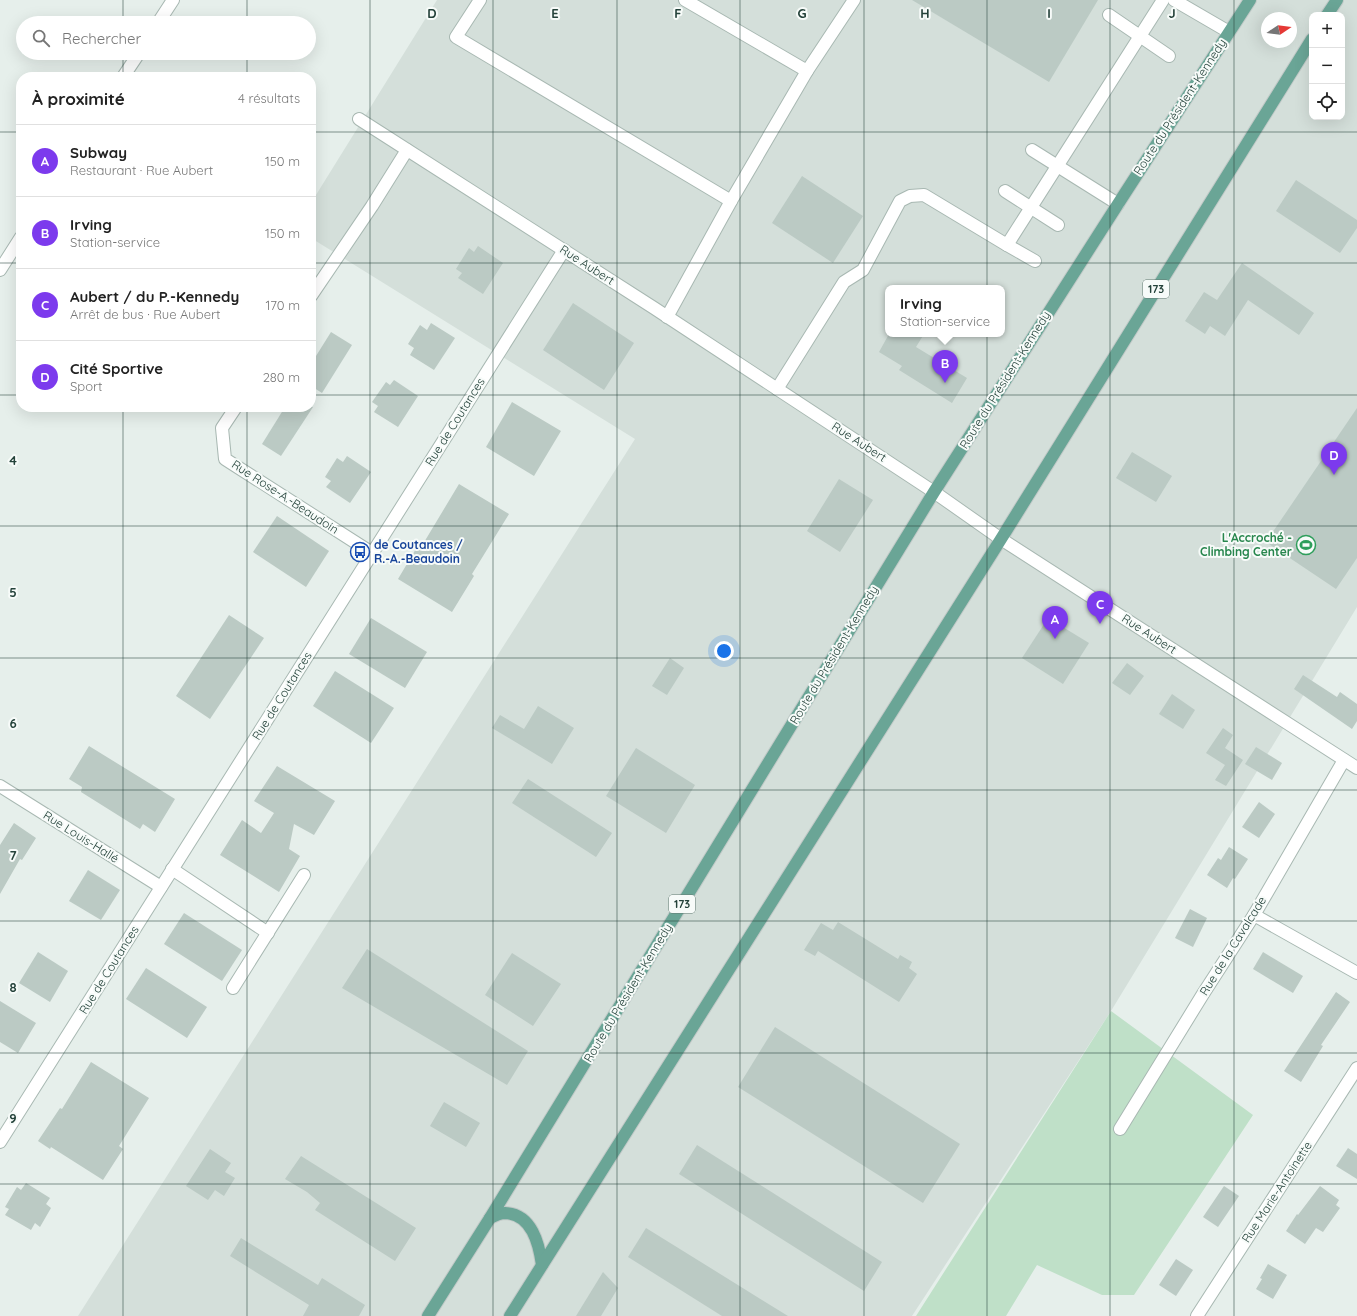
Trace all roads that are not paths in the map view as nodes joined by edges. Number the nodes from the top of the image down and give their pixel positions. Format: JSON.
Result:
{"nodes":[{"id":1,"x":173,"y":0,"type":"edge"},
{"id":2,"x":480,"y":0,"type":"edge"},
{"id":3,"x":685,"y":0,"type":"edge"},
{"id":4,"x":1162,"y":0,"type":"edge"},
{"id":5,"x":1174,"y":0,"type":"edge"},
{"id":6,"x":1250,"y":0,"type":"edge"},
{"id":7,"x":1336,"y":0,"type":"edge"},
{"id":8,"x":849,"y":2,"type":"edge"},
{"id":9,"x":1329,"y":12,"type":"edge"},
{"id":10,"x":1110,"y":15,"type":"dead end"},
{"id":11,"x":163,"y":16,"type":"edge"},
{"id":12,"x":1229,"y":32,"type":"junction"},
{"id":13,"x":1140,"y":36,"type":"junction"},
{"id":14,"x":1309,"y":44,"type":"edge"},
{"id":15,"x":1169,"y":56,"type":"dead end"},
{"id":16,"x":134,"y":60,"type":"edge"},
{"id":17,"x":807,"y":71,"type":"junction"},
{"id":18,"x":126,"y":72,"type":"edge"},
{"id":19,"x":359,"y":119,"type":"dead end"},
{"id":20,"x":407,"y":150,"type":"junction"},
{"id":21,"x":1032,"y":150,"type":"dead end"},
{"id":22,"x":1058,"y":166,"type":"junction"},
{"id":23,"x":1005,"y":191,"type":"dead end"},
{"id":24,"x":731,"y":200,"type":"junction"},
{"id":25,"x":1118,"y":204,"type":"junction"},
{"id":26,"x":1031,"y":208,"type":"junction"},
{"id":27,"x":1058,"y":225,"type":"dead end"},
{"id":28,"x":16,"y":245,"type":"edge"},
{"id":29,"x":1007,"y":245,"type":"junction"},
{"id":30,"x":564,"y":250,"type":"junction"},
{"id":31,"x":1035,"y":262,"type":"dead end"},
{"id":32,"x":0,"y":270,"type":"edge"},
{"id":33,"x":316,"y":289,"type":"edge"},
{"id":34,"x":667,"y":317,"type":"junction"},
{"id":35,"x":777,"y":389,"type":"junction"},
{"id":36,"x":233,"y":412,"type":"edge"},
{"id":37,"x":934,"y":492,"type":"junction"},
{"id":38,"x":1001,"y":539,"type":"junction"},
{"id":39,"x":372,"y":553,"type":"junction"},
{"id":40,"x":1344,"y":760,"type":"junction"},
{"id":41,"x":1357,"y":768,"type":"edge"},
{"id":42,"x":1,"y":789,"type":"edge"},
{"id":43,"x":172,"y":869,"type":"junction"},
{"id":44,"x":304,"y":875,"type":"dead end"},
{"id":45,"x":161,"y":887,"type":"junction"},
{"id":46,"x":1254,"y":915,"type":"junction"},
{"id":47,"x":268,"y":933,"type":"junction"},
{"id":48,"x":1357,"y":973,"type":"edge"},
{"id":49,"x":233,"y":988,"type":"dead end"},
{"id":50,"x":1357,"y":1068,"type":"edge"},
{"id":51,"x":1120,"y":1129,"type":"dead end"},
{"id":52,"x":0,"y":1142,"type":"edge"},
{"id":53,"x":490,"y":1218,"type":"junction"},
{"id":54,"x":542,"y":1265,"type":"junction"},
{"id":55,"x":428,"y":1316,"type":"edge"},
{"id":56,"x":510,"y":1316,"type":"edge"},
{"id":57,"x":1197,"y":1316,"type":"edge"}],
"edges":[{"from":1,"to":11,"type":"street"},
{"from":2,"to":24,"type":"street"},
{"from":3,"to":17,"type":"street"},
{"from":4,"to":13,"type":"street"},
{"from":5,"to":12,"type":"street"},
{"from":6,"to":12,"type":"main road","name":"Route du Président-Kennedy","number":"173"},
{"from":7,"to":9,"type":"main road"},
{"from":8,"to":17,"type":"street"},
{"from":10,"to":13,"type":"street"},
{"from":12,"to":25,"type":"main road","name":"Route du Président-Kennedy","number":"173"},
{"from":13,"to":15,"type":"street"},
{"from":13,"to":22,"type":"street"},
{"from":14,"to":38,"type":"main road","number":"173"},
{"from":16,"to":18,"type":"street"},
{"from":17,"to":24,"type":"street"},
{"from":19,"to":20,"type":"street","name":"Rue Aubert"},
{"from":20,"to":30,"type":"street","name":"Rue Aubert"},
{"from":20,"to":33,"type":"street"},
{"from":21,"to":22,"type":"street"},
{"from":22,"to":25,"type":"street"},
{"from":22,"to":26,"type":"street"},
{"from":23,"to":26,"type":"street"},
{"from":24,"to":34,"type":"street"},
{"from":25,"to":37,"type":"main road","name":"Route du Président-Kennedy","number":"173"},
{"from":26,"to":27,"type":"street"},
{"from":26,"to":29,"type":"street"},
{"from":28,"to":32,"type":"street"},
{"from":29,"to":31,"type":"street"},
{"from":29,"to":35,"type":"street"},
{"from":30,"to":34,"type":"street","name":"Rue Aubert"},
{"from":30,"to":39,"type":"street","name":"Rue de Coutances"},
{"from":34,"to":35,"type":"street","name":"Rue Aubert"},
{"from":35,"to":37,"type":"street","name":"Rue Aubert"},
{"from":36,"to":39,"type":"street","name":"Rue Rose-A.-Beaudoin"},
{"from":37,"to":38,"type":"street","name":"Rue Aubert"},
{"from":37,"to":53,"type":"main road","name":"Route du Président-Kennedy","number":"173"},
{"from":38,"to":40,"type":"street","name":"Rue Aubert"},
{"from":38,"to":54,"type":"main road","number":"173"},
{"from":39,"to":43,"type":"street","name":"Rue de Coutances"},
{"from":40,"to":41,"type":"street","name":"Rue Aubert"},
{"from":40,"to":46,"type":"street","name":"Rue de la Cavalcade"},
{"from":42,"to":45,"type":"street","name":"Rue Louis-Hallé"},
{"from":43,"to":45,"type":"street","name":"Rue de Coutances"},
{"from":43,"to":47,"type":"street"},
{"from":44,"to":47,"type":"street"},
{"from":45,"to":52,"type":"street","name":"Rue de Coutances"},
{"from":46,"to":48,"type":"street"},
{"from":46,"to":51,"type":"street","name":"Rue de la Cavalcade"},
{"from":47,"to":49,"type":"street"},
{"from":50,"to":57,"type":"street","name":"Rue Marie-Antoinette"},
{"from":53,"to":54,"type":"main road"},
{"from":53,"to":55,"type":"main road","name":"Route du Président-Kennedy","number":"173"},
{"from":54,"to":56,"type":"main road","number":"173"}]}
